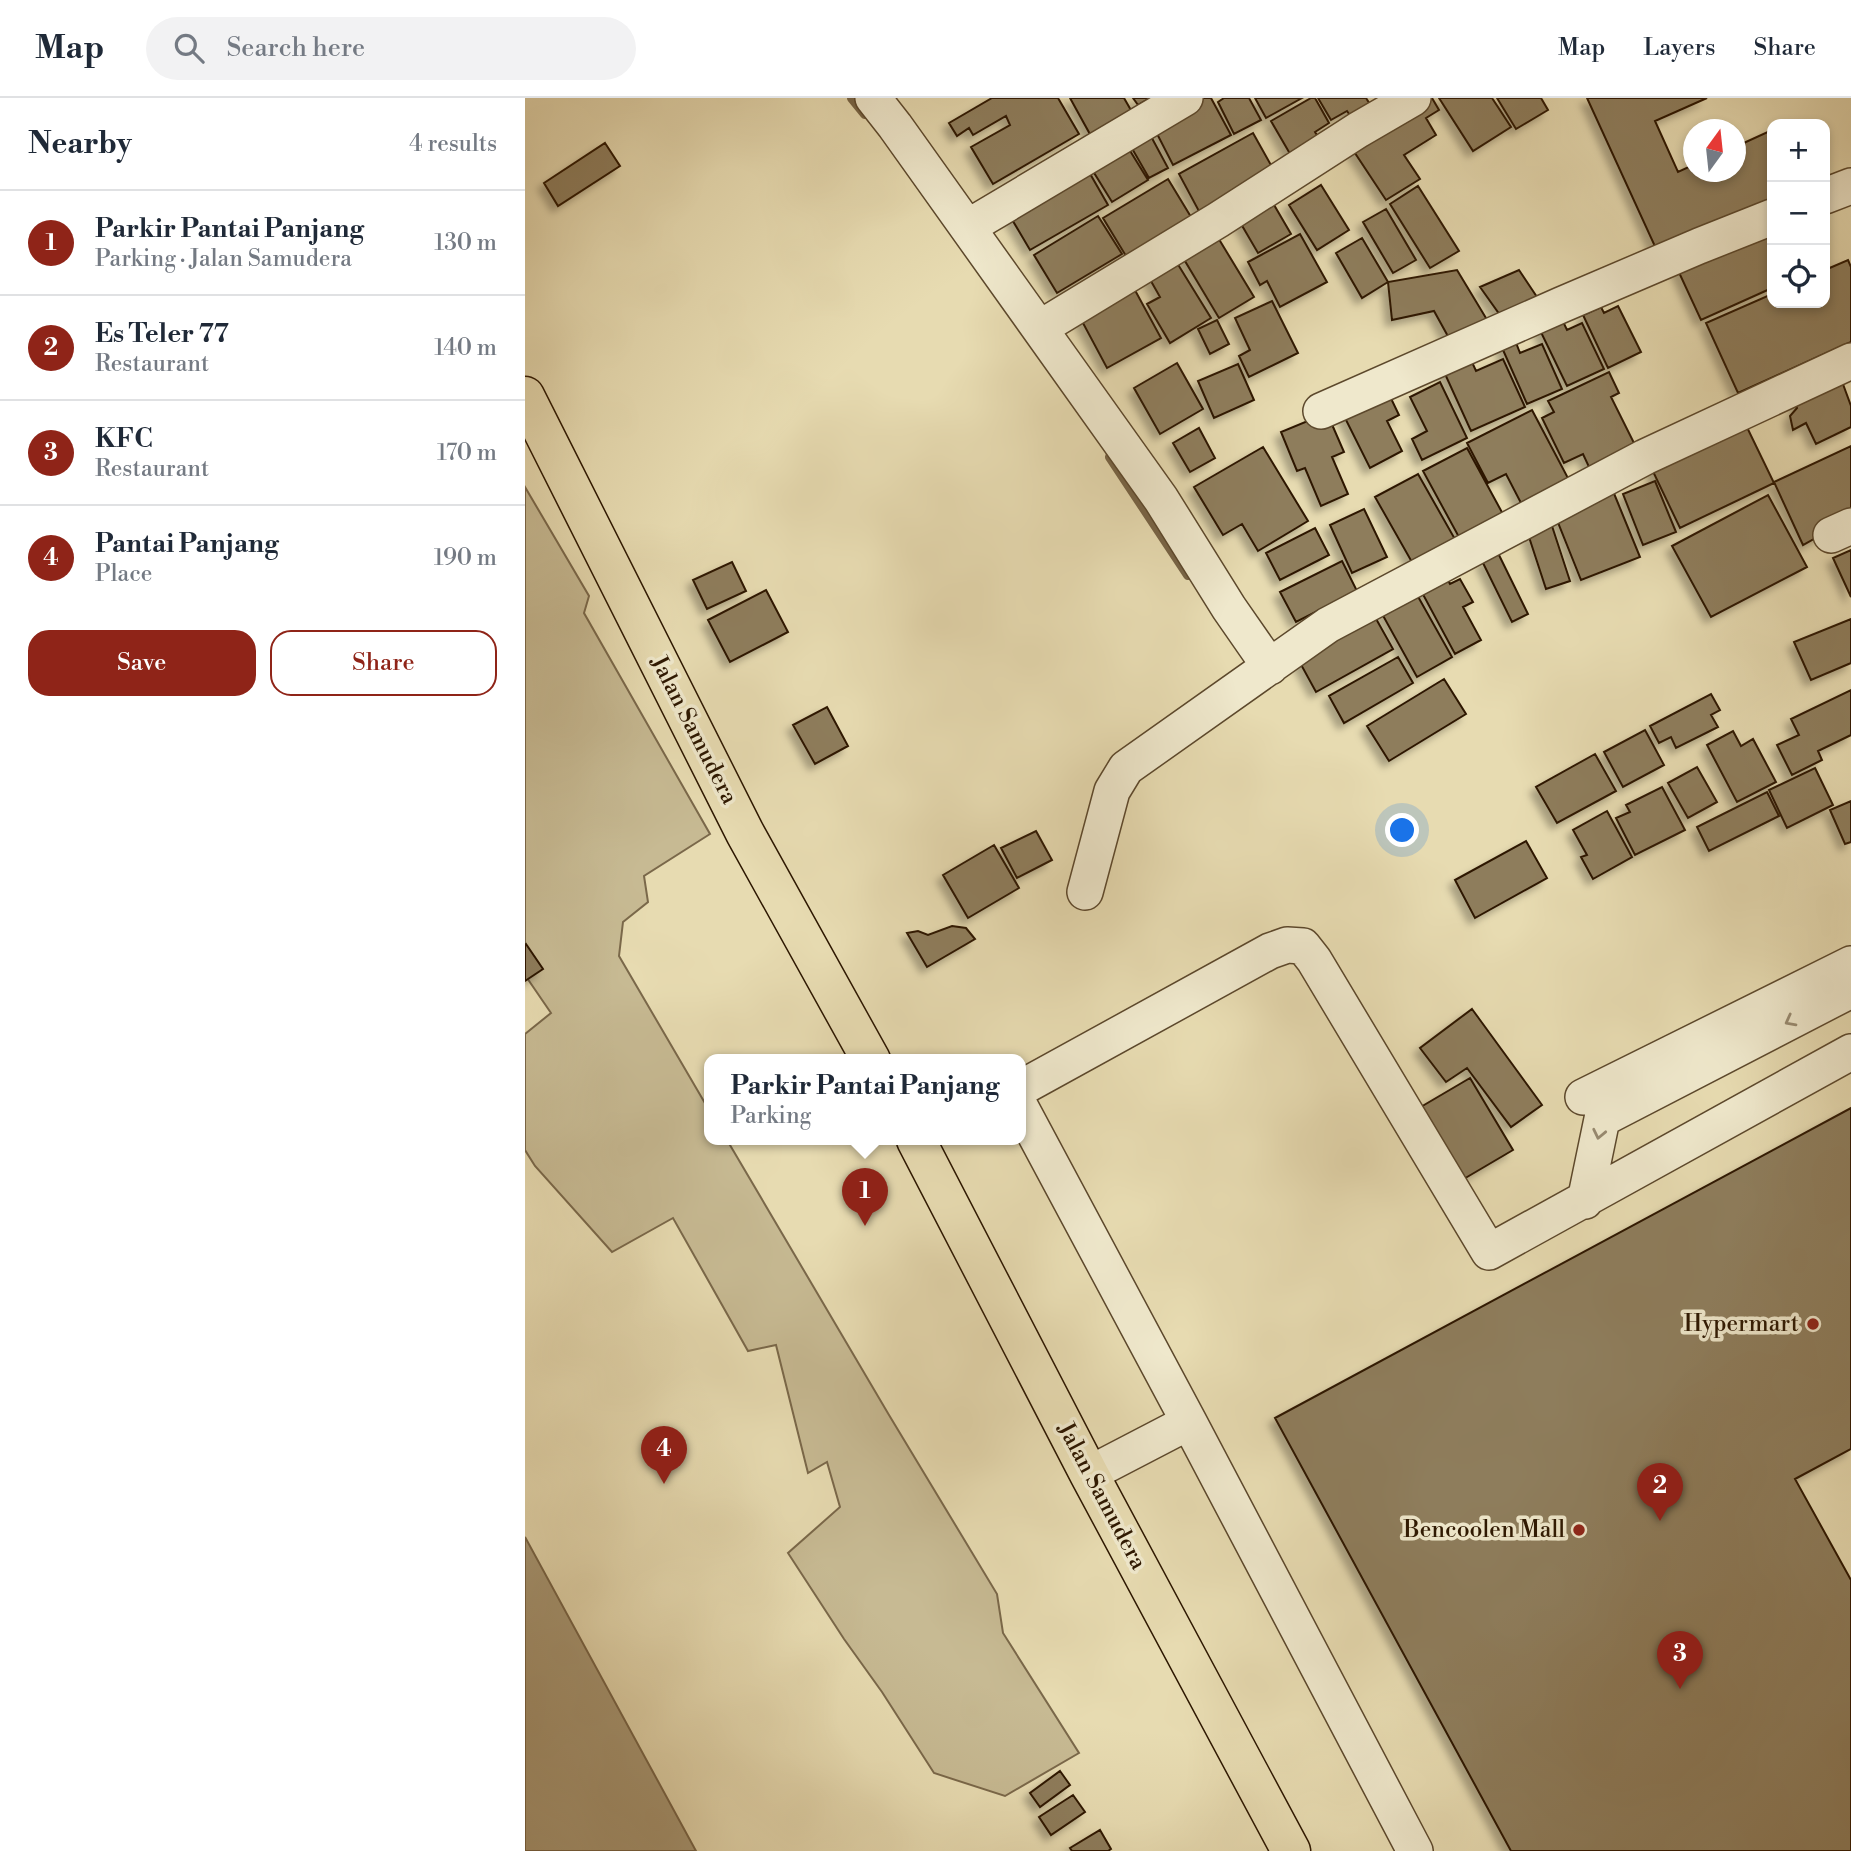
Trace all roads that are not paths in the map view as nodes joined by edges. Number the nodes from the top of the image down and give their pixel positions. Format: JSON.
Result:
{"nodes":[{"id":1,"x":873,"y":98,"type":"edge"},
{"id":2,"x":1185,"y":98,"type":"edge"},
{"id":3,"x":1413,"y":98,"type":"edge"},
{"id":4,"x":1851,"y":186,"type":"edge"},
{"id":5,"x":1830,"y":194,"type":"edge"},
{"id":6,"x":1767,"y":219,"type":"edge"},
{"id":7,"x":968,"y":228,"type":"junction"},
{"id":8,"x":1041,"y":328,"type":"junction"},
{"id":9,"x":1851,"y":361,"type":"edge"},
{"id":10,"x":525,"y":396,"type":"edge"},
{"id":11,"x":1321,"y":411,"type":"dead end"},
{"id":12,"x":1270,"y":667,"type":"junction"},
{"id":13,"x":1085,"y":892,"type":"dead end"},
{"id":14,"x":1851,"y":964,"type":"edge"},
{"id":15,"x":1851,"y":990,"type":"edge"},
{"id":16,"x":1851,"y":1052,"type":"edge"},
{"id":17,"x":868,"y":1054,"type":"edge"},
{"id":18,"x":1026,"y":1085,"type":"edge"},
{"id":19,"x":1583,"y":1097,"type":"dead end"},
{"id":20,"x":1026,"y":1117,"type":"edge"},
{"id":21,"x":919,"y":1145,"type":"edge"},
{"id":22,"x":1585,"y":1200,"type":"junction"},
{"id":23,"x":1189,"y":1422,"type":"junction"},
{"id":24,"x":1089,"y":1474,"type":"junction"},
{"id":25,"x":1291,"y":1851,"type":"edge"},
{"id":26,"x":1415,"y":1851,"type":"edge"}],
"edges":[{"from":1,"to":7,"type":"street"},
{"from":2,"to":7,"type":"street"},
{"from":3,"to":8,"type":"street"},
{"from":4,"to":5,"type":"street"},
{"from":6,"to":11,"type":"street"},
{"from":7,"to":8,"type":"street"},
{"from":8,"to":12,"type":"street"},
{"from":9,"to":12,"type":"street"},
{"from":10,"to":17,"type":"main road","name":"Jalan Samudera"},
{"from":12,"to":13,"type":"street"},
{"from":14,"to":19,"type":"street"},
{"from":15,"to":22,"type":"street","one_way":true},
{"from":16,"to":22,"type":"street"},
{"from":18,"to":22,"type":"street"},
{"from":20,"to":23,"type":"street"},
{"from":21,"to":24,"type":"main road","name":"Jalan Samudera"},
{"from":23,"to":24,"type":"street"},
{"from":23,"to":26,"type":"street"},
{"from":24,"to":25,"type":"main road","name":"Jalan Samudera"}]}
